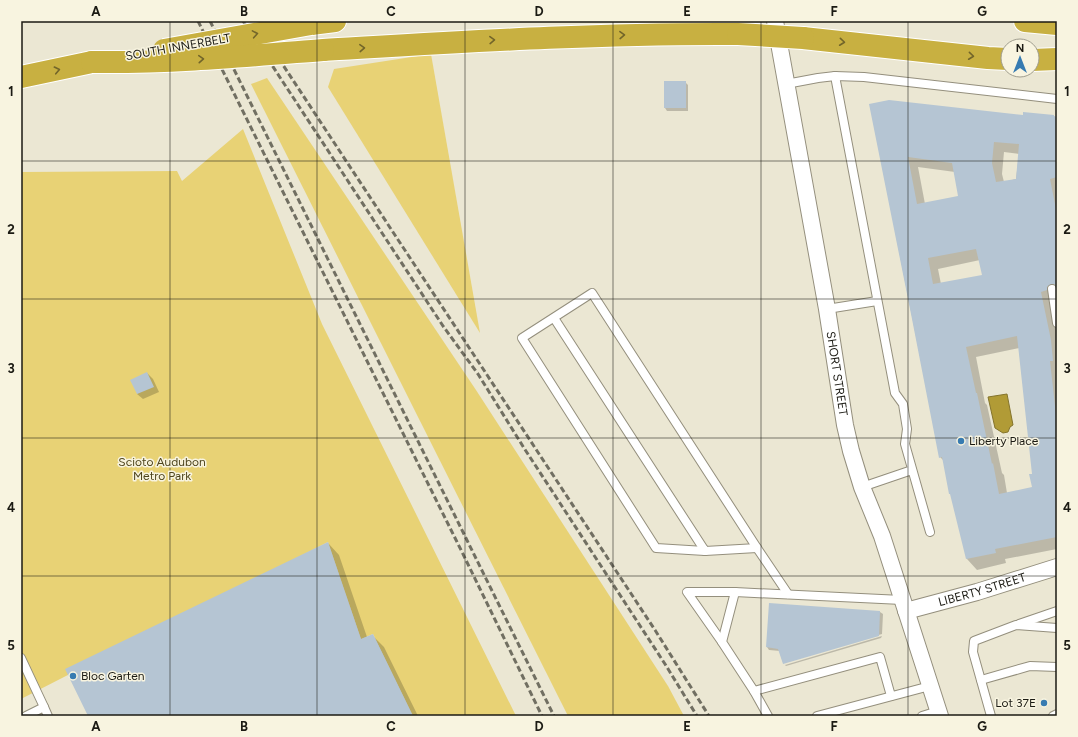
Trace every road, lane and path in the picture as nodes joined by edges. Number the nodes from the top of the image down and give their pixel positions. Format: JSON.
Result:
{"nodes":[{"id":1,"x":335,"y":21,"type":"edge"},
{"id":2,"x":775,"y":21,"type":"edge"},
{"id":3,"x":1025,"y":21,"type":"edge"},
{"id":4,"x":1057,"y":24,"type":"edge"},
{"id":5,"x":1000,"y":59,"type":"edge"},
{"id":6,"x":1057,"y":59,"type":"edge"},
{"id":7,"x":1040,"y":60,"type":"edge"},
{"id":8,"x":92,"y":62,"type":"junction"},
{"id":9,"x":835,"y":76,"type":"junction"},
{"id":10,"x":21,"y":77,"type":"edge"},
{"id":11,"x":786,"y":84,"type":"junction"},
{"id":12,"x":1057,"y":99,"type":"edge"},
{"id":13,"x":1052,"y":289,"type":"dead end"},
{"id":14,"x":877,"y":301,"type":"junction"},
{"id":15,"x":827,"y":309,"type":"junction"},
{"id":16,"x":554,"y":318,"type":"junction"},
{"id":17,"x":1057,"y":323,"type":"edge"},
{"id":18,"x":912,"y":470,"type":"junction"},
{"id":19,"x":862,"y":487,"type":"junction"},
{"id":20,"x":930,"y":532,"type":"dead end"},
{"id":21,"x":757,"y":548,"type":"junction"},
{"id":22,"x":705,"y":551,"type":"junction"},
{"id":23,"x":1057,"y":567,"type":"edge"},
{"id":24,"x":735,"y":592,"type":"junction"},
{"id":25,"x":788,"y":594,"type":"junction"},
{"id":26,"x":904,"y":605,"type":"junction"},
{"id":27,"x":1057,"y":610,"type":"edge"},
{"id":28,"x":1016,"y":625,"type":"junction"},
{"id":29,"x":1057,"y":628,"type":"edge"},
{"id":30,"x":722,"y":642,"type":"junction"},
{"id":31,"x":21,"y":658,"type":"edge"},
{"id":32,"x":1057,"y":667,"type":"edge"},
{"id":33,"x":981,"y":680,"type":"junction"},
{"id":34,"x":930,"y":686,"type":"junction"},
{"id":35,"x":754,"y":691,"type":"junction"},
{"id":36,"x":891,"y":696,"type":"junction"},
{"id":37,"x":44,"y":707,"type":"junction"},
{"id":38,"x":939,"y":714,"type":"edge"},
{"id":39,"x":1057,"y":714,"type":"edge"},
{"id":40,"x":26,"y":716,"type":"edge"},
{"id":41,"x":48,"y":716,"type":"edge"},
{"id":42,"x":768,"y":716,"type":"edge"},
{"id":43,"x":817,"y":716,"type":"edge"},
{"id":44,"x":922,"y":716,"type":"edge"},
{"id":45,"x":991,"y":716,"type":"edge"},
{"id":46,"x":1053,"y":716,"type":"edge"}],
"edges":[{"from":8,"to":1,"type":"highway","name":"SOUTH INNERBELT","one_way":true,"bridge":true},
{"from":2,"to":11,"type":"street","name":"SHORT STREET"},
{"from":3,"to":4,"type":"highway"},
{"from":8,"to":5,"type":"highway","one_way":true,"bridge":true},
{"from":6,"to":7,"type":"highway"},
{"from":10,"to":8,"type":"highway","name":"SOUTH INNERBELT","one_way":true},
{"from":9,"to":11,"type":"lane"},
{"from":9,"to":12,"type":"lane"},
{"from":9,"to":14,"type":"lane"},
{"from":11,"to":15,"type":"street","name":"SHORT STREET"},
{"from":13,"to":17,"type":"lane"},
{"from":14,"to":15,"type":"lane"},
{"from":14,"to":18,"type":"lane"},
{"from":15,"to":19,"type":"street","name":"SHORT STREET"},
{"from":16,"to":21,"type":"lane"},
{"from":16,"to":22,"type":"lane"},
{"from":16,"to":22,"type":"lane"},
{"from":18,"to":19,"type":"lane"},
{"from":18,"to":20,"type":"lane"},
{"from":19,"to":26,"type":"street","name":"SHORT STREET"},
{"from":21,"to":22,"type":"lane"},
{"from":21,"to":25,"type":"lane"},
{"from":23,"to":26,"type":"street","name":"LIBERTY STREET"},
{"from":24,"to":25,"type":"lane"},
{"from":24,"to":30,"type":"lane"},
{"from":24,"to":30,"type":"lane"},
{"from":25,"to":26,"type":"lane"},
{"from":26,"to":34,"type":"street","name":"SHORT STREET"},
{"from":27,"to":28,"type":"lane"},
{"from":28,"to":29,"type":"lane"},
{"from":28,"to":33,"type":"lane"},
{"from":30,"to":35,"type":"lane"},
{"from":31,"to":37,"type":"lane"},
{"from":32,"to":33,"type":"lane"},
{"from":33,"to":45,"type":"lane"},
{"from":34,"to":36,"type":"lane"},
{"from":34,"to":38,"type":"street","name":"SHORT STREET"},
{"from":35,"to":36,"type":"lane"},
{"from":35,"to":42,"type":"lane"},
{"from":36,"to":43,"type":"lane"},
{"from":37,"to":40,"type":"lane"},
{"from":37,"to":41,"type":"lane"},
{"from":38,"to":44,"type":"lane"},
{"from":39,"to":46,"type":"lane"}]}
